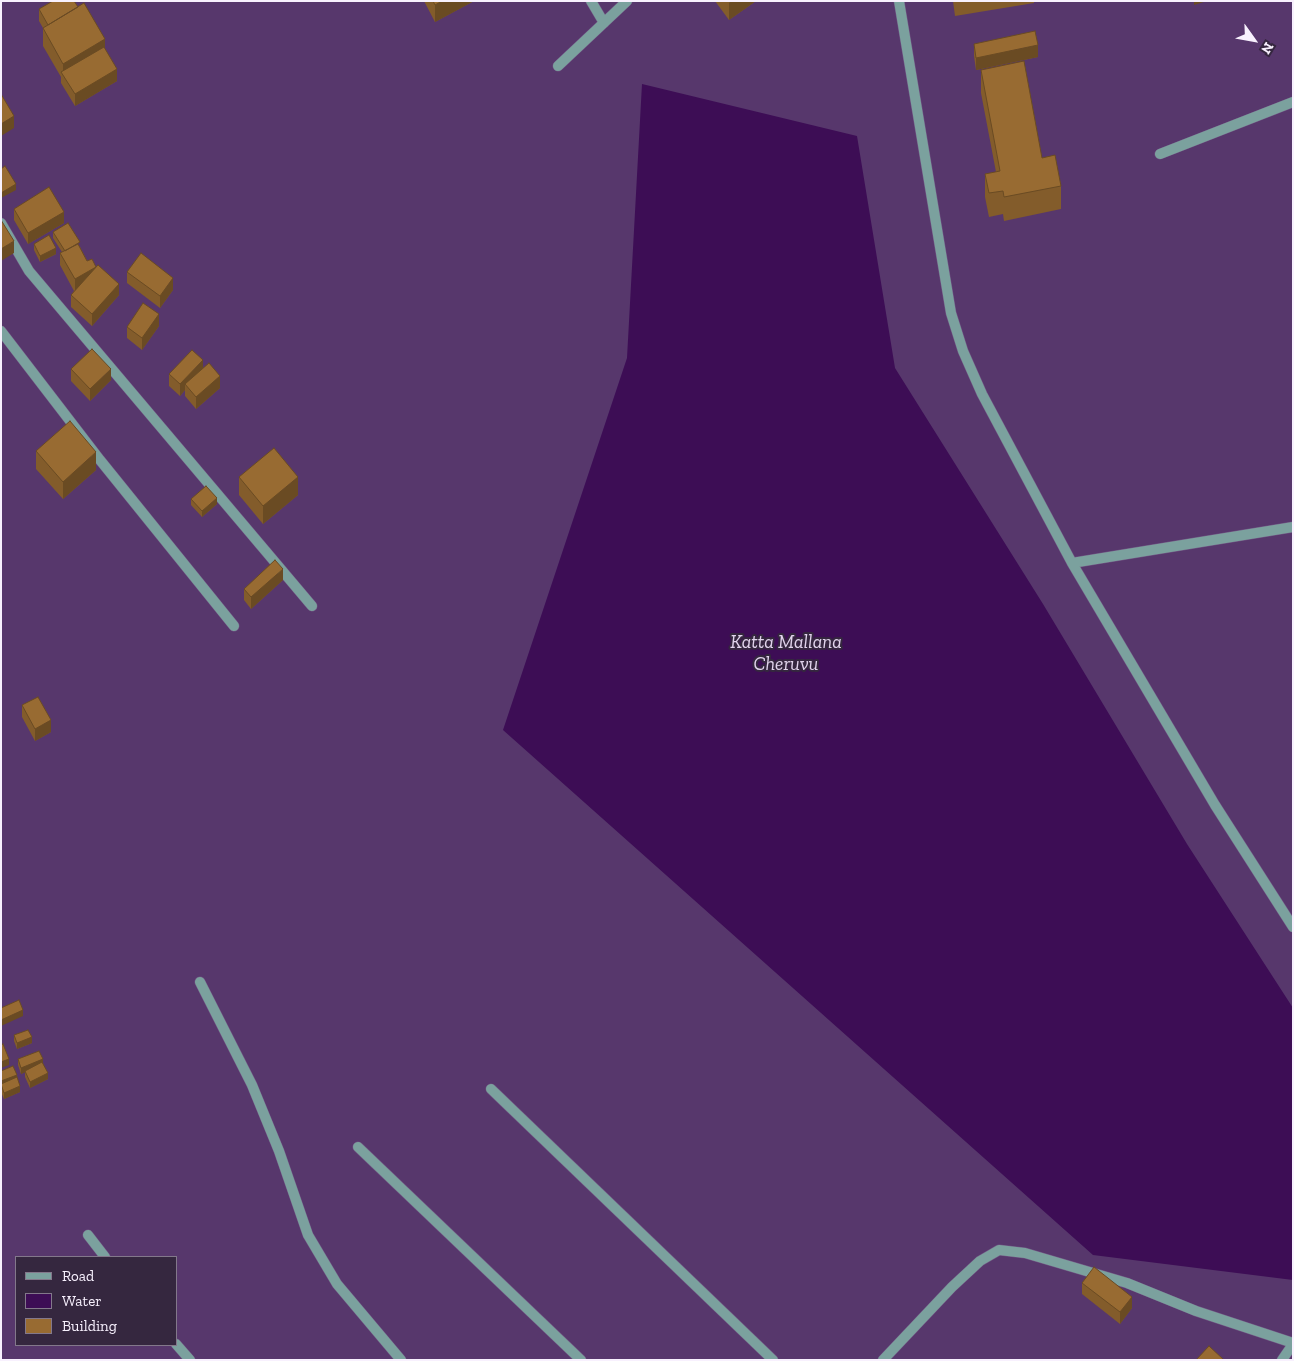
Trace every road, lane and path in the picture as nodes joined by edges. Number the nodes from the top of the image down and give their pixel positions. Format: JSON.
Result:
{"nodes":[{"id":1,"x":591,"y":1,"type":"edge"},
{"id":2,"x":627,"y":1,"type":"edge"},
{"id":3,"x":899,"y":1,"type":"edge"},
{"id":4,"x":604,"y":23,"type":"junction"},
{"id":5,"x":558,"y":66,"type":"dead end"},
{"id":6,"x":1293,"y":102,"type":"edge"},
{"id":7,"x":1160,"y":154,"type":"dead end"},
{"id":8,"x":1,"y":223,"type":"edge"},
{"id":9,"x":1,"y":331,"type":"edge"},
{"id":10,"x":1293,"y":527,"type":"edge"},
{"id":11,"x":1072,"y":563,"type":"junction"},
{"id":12,"x":312,"y":606,"type":"dead end"},
{"id":13,"x":234,"y":626,"type":"dead end"},
{"id":14,"x":1293,"y":927,"type":"edge"},
{"id":15,"x":200,"y":982,"type":"dead end"},
{"id":16,"x":491,"y":1089,"type":"dead end"},
{"id":17,"x":358,"y":1147,"type":"dead end"},
{"id":18,"x":88,"y":1235,"type":"dead end"},
{"id":19,"x":104,"y":1256,"type":"edge"},
{"id":20,"x":1293,"y":1344,"type":"edge"},
{"id":21,"x":178,"y":1346,"type":"edge"},
{"id":22,"x":190,"y":1360,"type":"edge"},
{"id":23,"x":401,"y":1360,"type":"edge"},
{"id":24,"x":581,"y":1360,"type":"edge"},
{"id":25,"x":773,"y":1360,"type":"edge"},
{"id":26,"x":882,"y":1360,"type":"edge"},
{"id":27,"x":1282,"y":1360,"type":"edge"}],
"edges":[{"from":1,"to":4,"type":"street"},
{"from":2,"to":4,"type":"street"},
{"from":3,"to":11,"type":"street"},
{"from":4,"to":5,"type":"street"},
{"from":6,"to":7,"type":"street"},
{"from":8,"to":12,"type":"street"},
{"from":9,"to":13,"type":"street"},
{"from":10,"to":11,"type":"street"},
{"from":11,"to":14,"type":"street"},
{"from":15,"to":23,"type":"street"},
{"from":16,"to":25,"type":"street"},
{"from":17,"to":24,"type":"street"},
{"from":18,"to":19,"type":"street"},
{"from":20,"to":26,"type":"street"},
{"from":20,"to":27,"type":"street"},
{"from":21,"to":22,"type":"street"}]}
